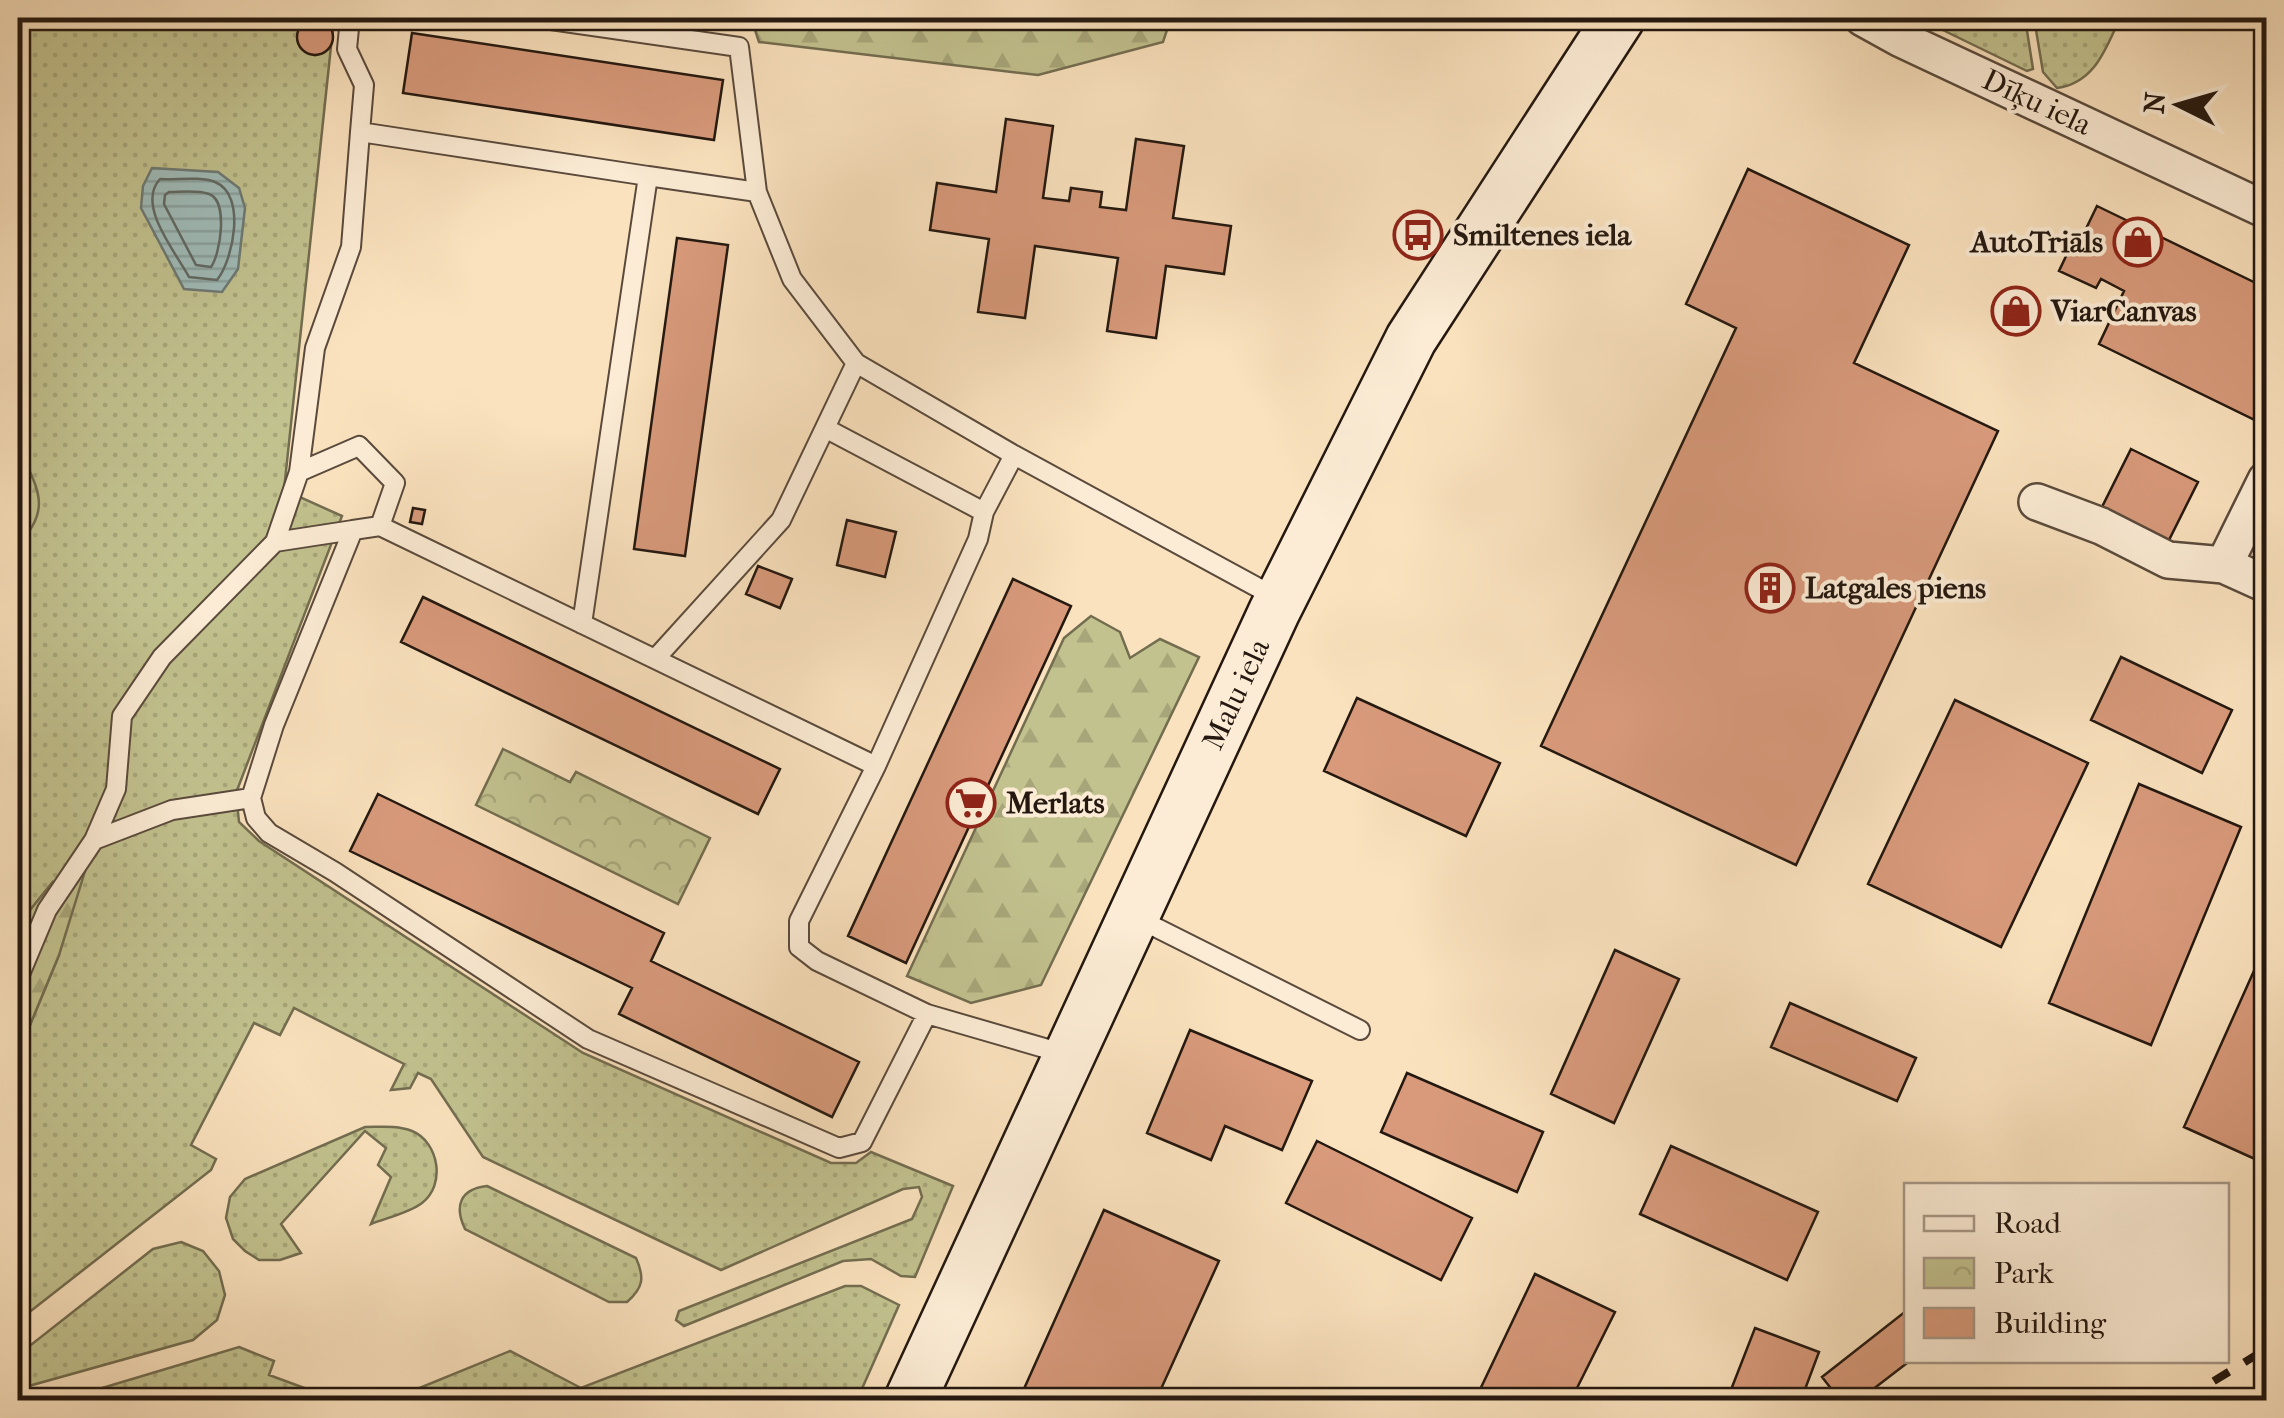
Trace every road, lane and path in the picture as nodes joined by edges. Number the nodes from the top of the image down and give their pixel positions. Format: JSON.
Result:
{"nodes":[{"id":1,"x":350,"y":18,"type":"edge"},
{"id":2,"x":537,"y":18,"type":"edge"},
{"id":3,"x":1619,"y":18,"type":"edge"},
{"id":4,"x":1864,"y":18,"type":"edge"},
{"id":5,"x":360,"y":132,"type":"junction"},
{"id":6,"x":648,"y":176,"type":"junction"},
{"id":7,"x":756,"y":192,"type":"junction"},
{"id":8,"x":2266,"y":210,"type":"edge"},
{"id":9,"x":856,"y":363,"type":"junction"},
{"id":10,"x":825,"y":428,"type":"junction"},
{"id":11,"x":1014,"y":454,"type":"junction"},
{"id":12,"x":300,"y":472,"type":"junction"},
{"id":13,"x":2266,"y":480,"type":"edge"},
{"id":14,"x":2037,"y":502,"type":"dead end"},
{"id":15,"x":984,"y":512,"type":"junction"},
{"id":16,"x":380,"y":526,"type":"junction"},
{"id":17,"x":352,"y":530,"type":"junction"},
{"id":18,"x":275,"y":542,"type":"junction"},
{"id":19,"x":2224,"y":565,"type":"junction"},
{"id":20,"x":2266,"y":584,"type":"edge"},
{"id":21,"x":1280,"y":600,"type":"junction"},
{"id":22,"x":582,"y":624,"type":"junction"},
{"id":23,"x":656,"y":658,"type":"junction"},
{"id":24,"x":876,"y":766,"type":"junction"},
{"id":25,"x":251,"y":798,"type":"junction"},
{"id":26,"x":94,"y":840,"type":"junction"},
{"id":27,"x":1134,"y":916,"type":"junction"},
{"id":28,"x":18,"y":979,"type":"edge"},
{"id":29,"x":927,"y":1014,"type":"junction"},
{"id":30,"x":1360,"y":1030,"type":"dead end"},
{"id":31,"x":1071,"y":1056,"type":"junction"},
{"id":32,"x":910,"y":1400,"type":"edge"}],
"edges":[{"from":1,"to":5,"type":"lane"},
{"from":2,"to":7,"type":"lane"},
{"from":3,"to":21,"type":"street","name":"Malu iela"},
{"from":4,"to":8,"type":"street","name":"Dīķu iela"},
{"from":5,"to":6,"type":"lane"},
{"from":5,"to":12,"type":"lane"},
{"from":6,"to":7,"type":"lane"},
{"from":6,"to":22,"type":"lane"},
{"from":7,"to":9,"type":"lane"},
{"from":9,"to":10,"type":"lane"},
{"from":9,"to":11,"type":"lane"},
{"from":10,"to":15,"type":"lane"},
{"from":10,"to":23,"type":"lane"},
{"from":11,"to":15,"type":"lane"},
{"from":11,"to":21,"type":"lane"},
{"from":12,"to":16,"type":"lane"},
{"from":12,"to":18,"type":"lane"},
{"from":13,"to":19,"type":"street"},
{"from":14,"to":19,"type":"street"},
{"from":15,"to":24,"type":"lane"},
{"from":16,"to":17,"type":"lane"},
{"from":16,"to":22,"type":"lane"},
{"from":17,"to":18,"type":"lane"},
{"from":17,"to":25,"type":"lane"},
{"from":18,"to":26,"type":"lane"},
{"from":19,"to":20,"type":"street"},
{"from":21,"to":27,"type":"street","name":"Malu iela"},
{"from":22,"to":23,"type":"lane"},
{"from":23,"to":24,"type":"lane"},
{"from":24,"to":29,"type":"lane"},
{"from":25,"to":26,"type":"lane"},
{"from":25,"to":29,"type":"lane"},
{"from":26,"to":28,"type":"lane"},
{"from":27,"to":30,"type":"lane"},
{"from":27,"to":31,"type":"street","name":"Malu iela"},
{"from":29,"to":31,"type":"lane"},
{"from":31,"to":32,"type":"street","name":"Malu iela"}]}
